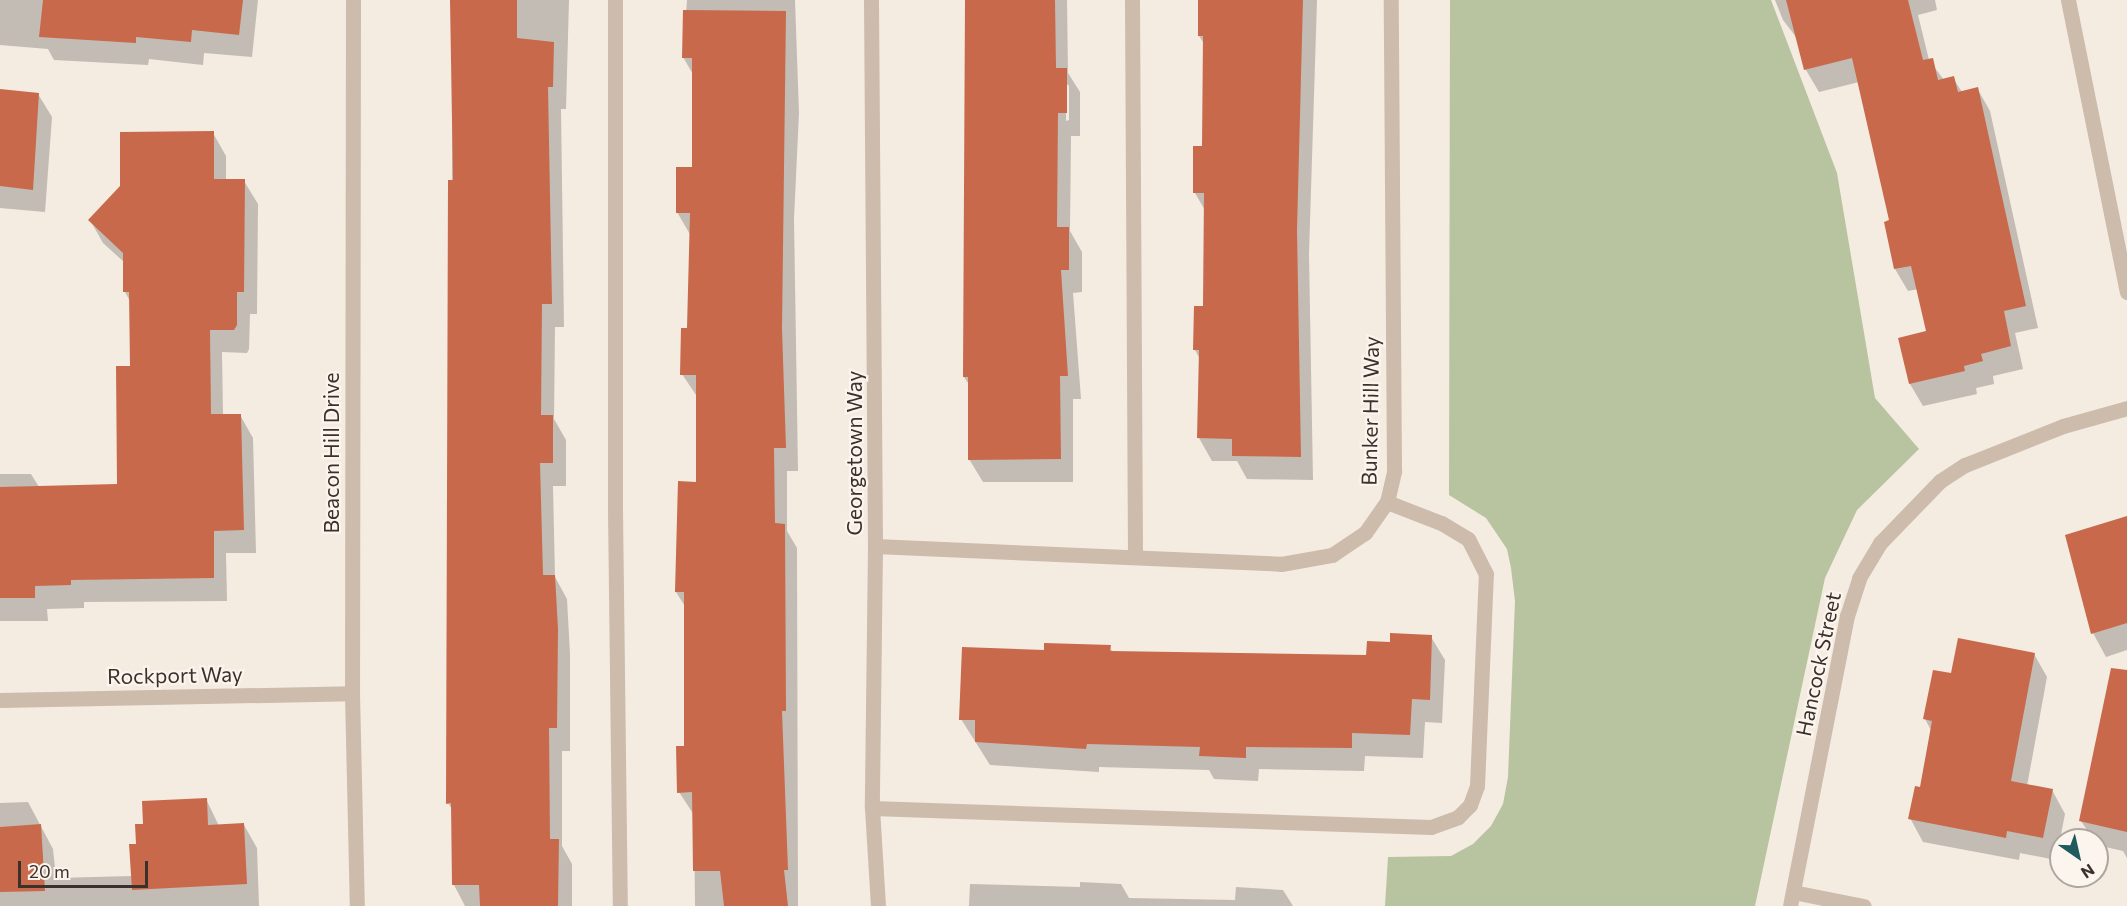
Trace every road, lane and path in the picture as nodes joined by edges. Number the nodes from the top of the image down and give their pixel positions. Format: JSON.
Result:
{"nodes":[{"id":1,"x":353,"y":0,"type":"edge"},
{"id":2,"x":615,"y":0,"type":"edge"},
{"id":3,"x":871,"y":0,"type":"edge"},
{"id":4,"x":1132,"y":0,"type":"edge"},
{"id":5,"x":1391,"y":0,"type":"edge"},
{"id":6,"x":2068,"y":0,"type":"edge"},
{"id":7,"x":2127,"y":292,"type":"edge"},
{"id":8,"x":2127,"y":408,"type":"edge"},
{"id":9,"x":1387,"y":502,"type":"junction"},
{"id":10,"x":875,"y":546,"type":"junction"},
{"id":11,"x":1135,"y":557,"type":"junction"},
{"id":12,"x":352,"y":693,"type":"junction"},
{"id":13,"x":0,"y":700,"type":"edge"},
{"id":14,"x":872,"y":807,"type":"junction"},
{"id":15,"x":1792,"y":899,"type":"edge"},
{"id":16,"x":357,"y":906,"type":"edge"},
{"id":17,"x":620,"y":906,"type":"edge"},
{"id":18,"x":878,"y":906,"type":"edge"},
{"id":19,"x":1864,"y":906,"type":"edge"}],
"edges":[{"from":1,"to":12,"type":"street","name":"Beacon Hill Drive"},
{"from":2,"to":17,"type":"street"},
{"from":3,"to":10,"type":"street","name":"Georgetown Way"},
{"from":4,"to":11,"type":"street"},
{"from":5,"to":9,"type":"street","name":"Bunker Hill Way"},
{"from":6,"to":7,"type":"street"},
{"from":8,"to":15,"type":"street","name":"Hancock Street"},
{"from":9,"to":11,"type":"street","name":"Bunker Hill Way"},
{"from":9,"to":14,"type":"street"},
{"from":10,"to":11,"type":"street","name":"Bunker Hill Way"},
{"from":10,"to":14,"type":"street","name":"Georgetown Way"},
{"from":12,"to":13,"type":"street","name":"Rockport Way"},
{"from":12,"to":16,"type":"street","name":"Beacon Hill Drive"},
{"from":14,"to":18,"type":"street","name":"Georgetown Way"},
{"from":15,"to":19,"type":"street"}]}
